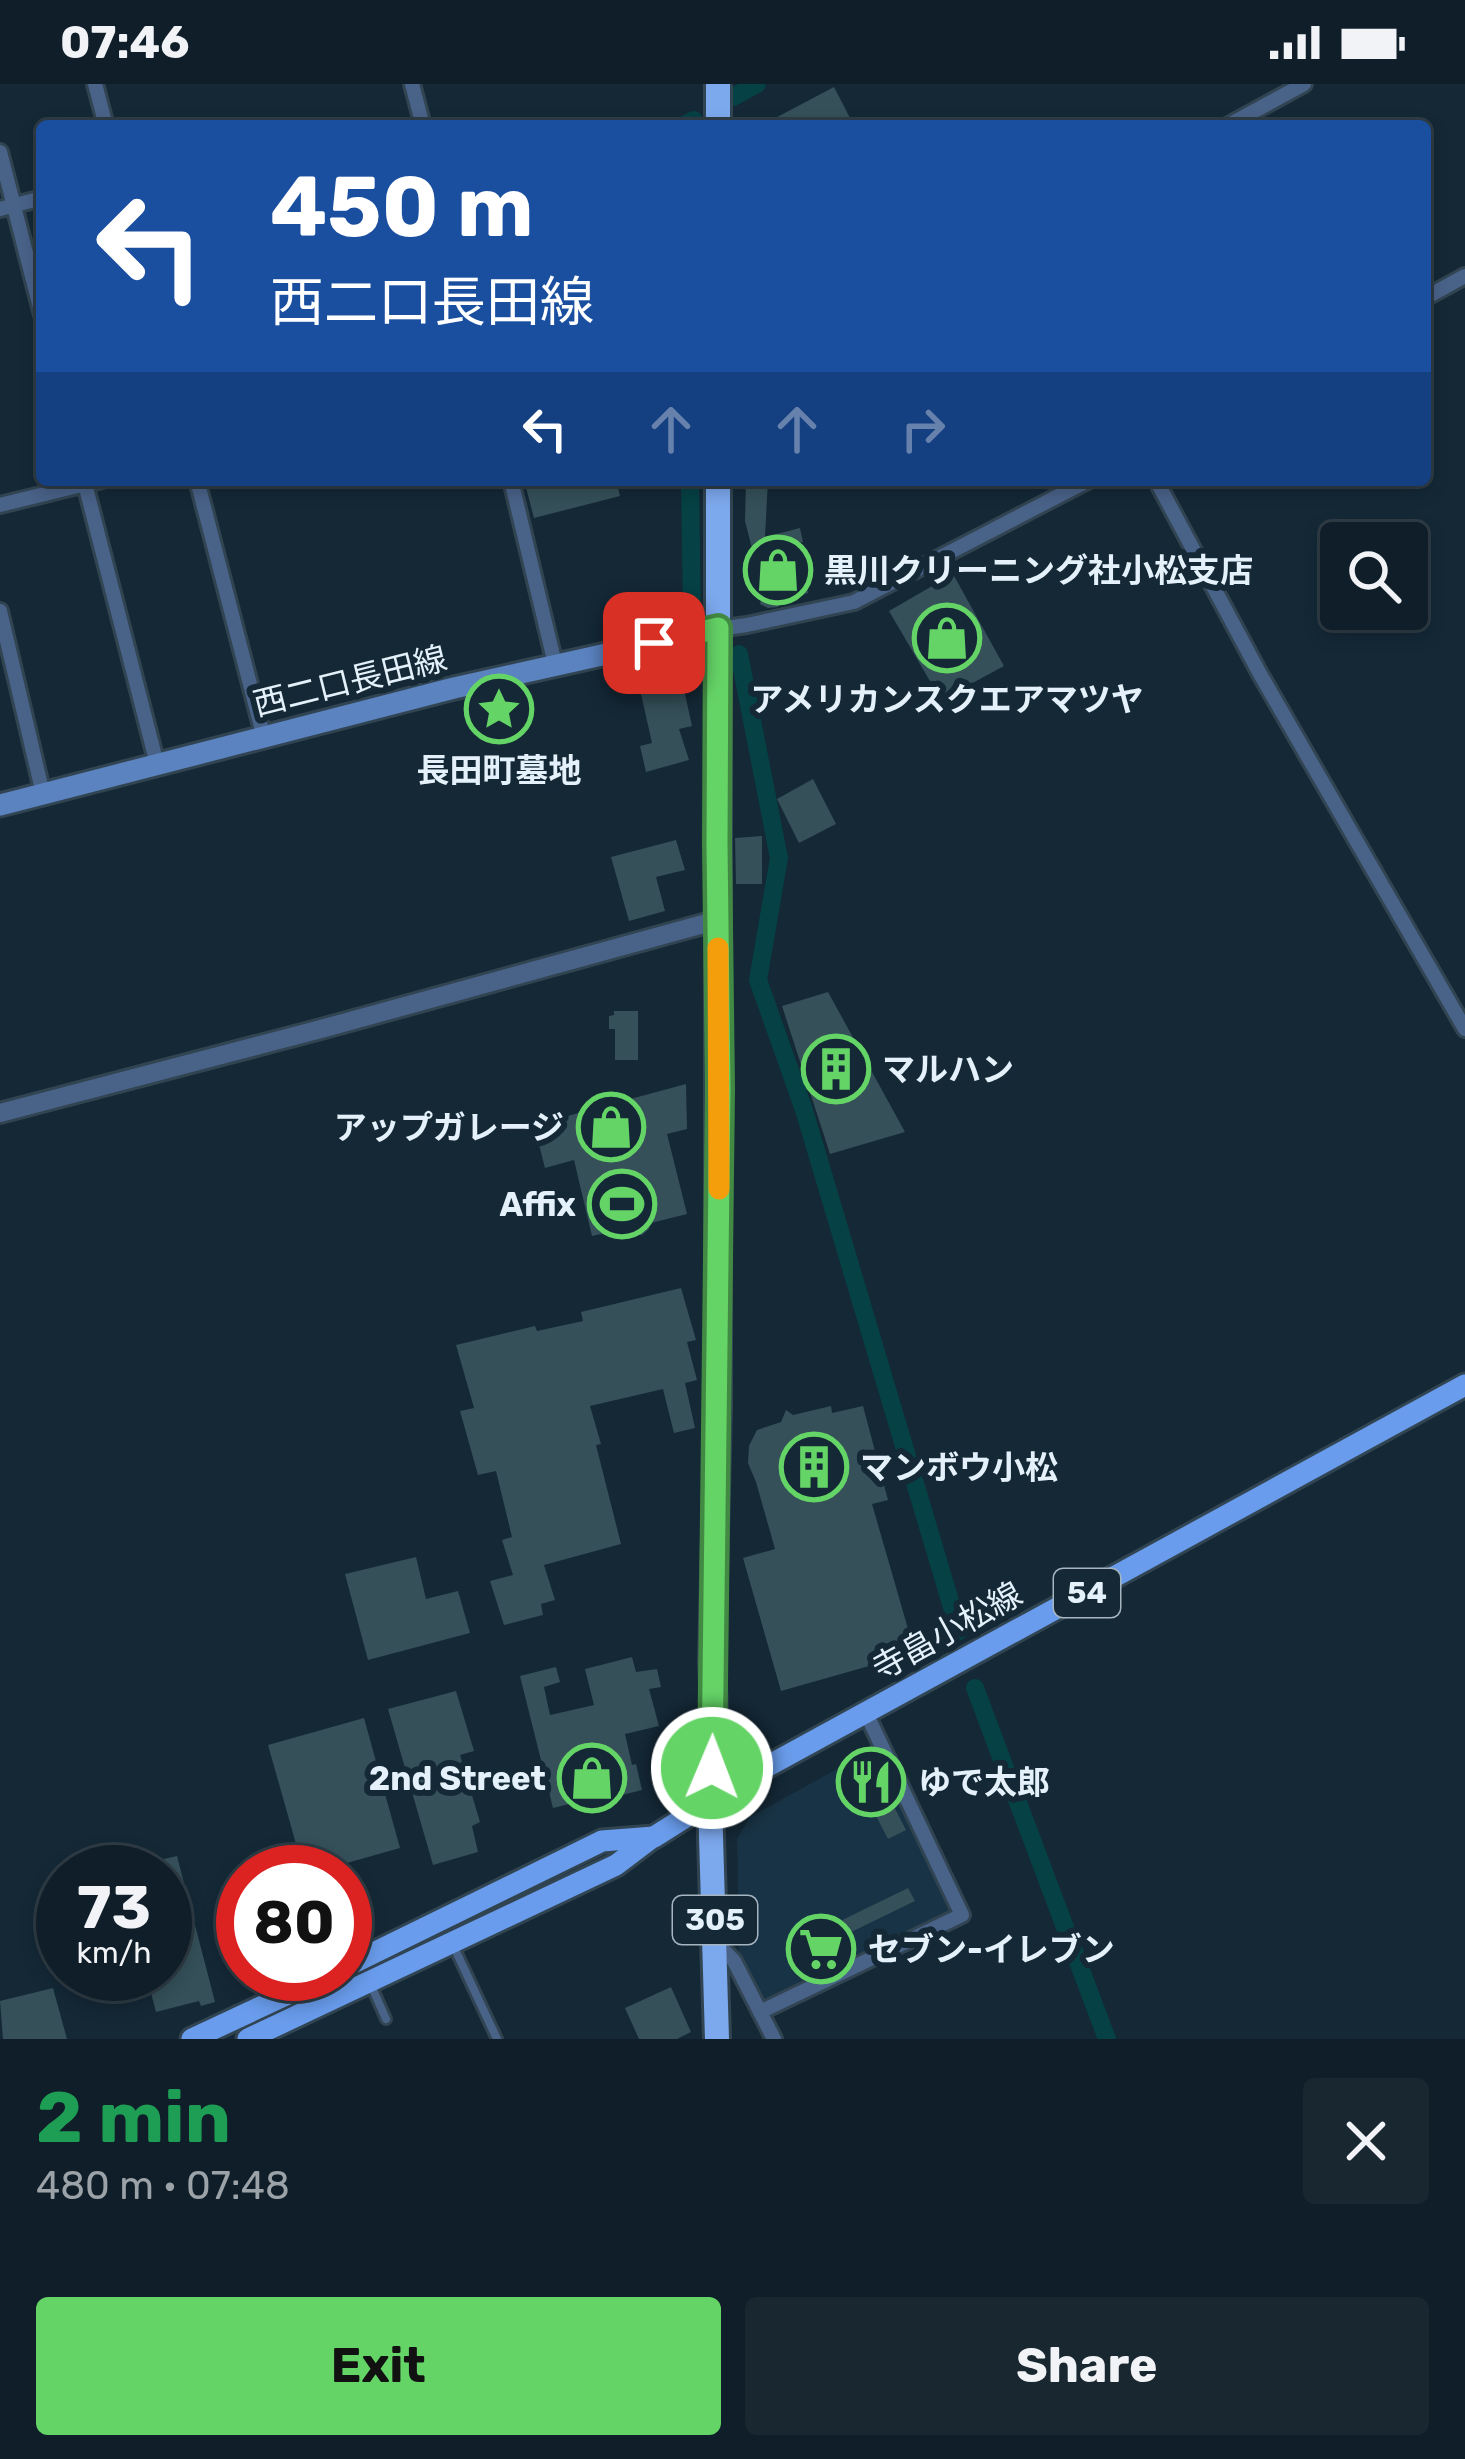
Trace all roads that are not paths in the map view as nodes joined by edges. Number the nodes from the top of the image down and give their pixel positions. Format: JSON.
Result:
{"nodes":[{"id":1,"x":95,"y":84,"type":"edge"},
{"id":2,"x":412,"y":84,"type":"edge"},
{"id":3,"x":718,"y":84,"type":"edge"},
{"id":4,"x":1304,"y":84,"type":"edge"},
{"id":5,"x":104,"y":120,"type":"edge"},
{"id":6,"x":422,"y":120,"type":"edge"},
{"id":7,"x":718,"y":120,"type":"edge"},
{"id":8,"x":1238,"y":120,"type":"edge"},
{"id":9,"x":0,"y":152,"type":"edge"},
{"id":10,"x":7,"y":207,"type":"edge"},
{"id":11,"x":1465,"y":276,"type":"edge"},
{"id":12,"x":1431,"y":295,"type":"edge"},
{"id":13,"x":36,"y":296,"type":"edge"},
{"id":14,"x":70,"y":486,"type":"edge"},
{"id":15,"x":86,"y":486,"type":"edge"},
{"id":16,"x":199,"y":486,"type":"edge"},
{"id":17,"x":513,"y":486,"type":"edge"},
{"id":18,"x":718,"y":486,"type":"edge"},
{"id":19,"x":1077,"y":486,"type":"edge"},
{"id":20,"x":1159,"y":486,"type":"edge"},
{"id":21,"x":0,"y":505,"type":"edge"},
{"id":22,"x":0,"y":611,"type":"edge"},
{"id":23,"x":718,"y":628,"type":"junction"},
{"id":24,"x":555,"y":664,"type":"junction"},
{"id":25,"x":264,"y":738,"type":"junction"},
{"id":26,"x":157,"y":764,"type":"junction"},
{"id":27,"x":43,"y":794,"type":"junction"},
{"id":28,"x":0,"y":805,"type":"edge"},
{"id":29,"x":718,"y":920,"type":"junction"},
{"id":30,"x":1465,"y":1029,"type":"edge"},
{"id":31,"x":0,"y":1113,"type":"edge"},
{"id":32,"x":1465,"y":1385,"type":"edge"},
{"id":33,"x":866,"y":1713,"type":"junction"},
{"id":34,"x":710,"y":1802,"type":"junction"},
{"id":35,"x":654,"y":1837,"type":"junction"},
{"id":36,"x":716,"y":1942,"type":"junction"},
{"id":37,"x":452,"y":1944,"type":"junction"},
{"id":38,"x":372,"y":1954,"type":"edge"},
{"id":39,"x":372,"y":1981,"type":"edge"},
{"id":40,"x":372,"y":1987,"type":"edge"},
{"id":41,"x":273,"y":2001,"type":"edge"},
{"id":42,"x":329,"y":2001,"type":"edge"},
{"id":43,"x":760,"y":2012,"type":"junction"},
{"id":44,"x":386,"y":2019,"type":"dead end"},
{"id":45,"x":192,"y":2039,"type":"edge"},
{"id":46,"x":248,"y":2039,"type":"edge"},
{"id":47,"x":497,"y":2039,"type":"edge"},
{"id":48,"x":717,"y":2039,"type":"edge"},
{"id":49,"x":774,"y":2039,"type":"edge"}],
"edges":[{"from":1,"to":5,"type":"street"},
{"from":2,"to":6,"type":"street"},
{"from":3,"to":7,"type":"highway"},
{"from":4,"to":8,"type":"street"},
{"from":9,"to":10,"type":"street"},
{"from":10,"to":13,"type":"street"},
{"from":11,"to":12,"type":"street"},
{"from":14,"to":21,"type":"street"},
{"from":15,"to":26,"type":"street"},
{"from":16,"to":25,"type":"street"},
{"from":17,"to":24,"type":"street"},
{"from":18,"to":23,"type":"highway","number":"305"},
{"from":19,"to":23,"type":"street"},
{"from":20,"to":30,"type":"street"},
{"from":22,"to":27,"type":"street"},
{"from":23,"to":24,"type":"main road","name":"西二口長田線"},
{"from":23,"to":29,"type":"highway","number":"305"},
{"from":24,"to":25,"type":"main road","name":"西二口長田線"},
{"from":25,"to":26,"type":"main road","name":"西二口長田線"},
{"from":26,"to":27,"type":"main road","name":"西二口長田線"},
{"from":27,"to":28,"type":"main road","name":"西二口長田線"},
{"from":29,"to":31,"type":"street"},
{"from":29,"to":34,"type":"highway","number":"305"},
{"from":32,"to":33,"type":"main road","name":"寺畠小松線","number":"54"},
{"from":33,"to":34,"type":"main road","name":"寺畠小松線","number":"54"},
{"from":33,"to":43,"type":"street"},
{"from":34,"to":35,"type":"main road","name":"寺畠小松線","number":"54"},
{"from":34,"to":36,"type":"highway","number":"305"},
{"from":35,"to":37,"type":"main road","name":"寺畠小松線","number":"54"},
{"from":35,"to":38,"type":"main road","name":"寺畠小松線","number":"54"},
{"from":36,"to":43,"type":"street"},
{"from":36,"to":48,"type":"highway","number":"305"},
{"from":37,"to":39,"type":"main road","name":"寺畠小松線","number":"54"},
{"from":37,"to":47,"type":"lane"},
{"from":40,"to":44,"type":"lane"},
{"from":41,"to":45,"type":"main road"},
{"from":42,"to":46,"type":"main road","name":"寺畠小松線","number":"54"},
{"from":43,"to":49,"type":"street"}]}
